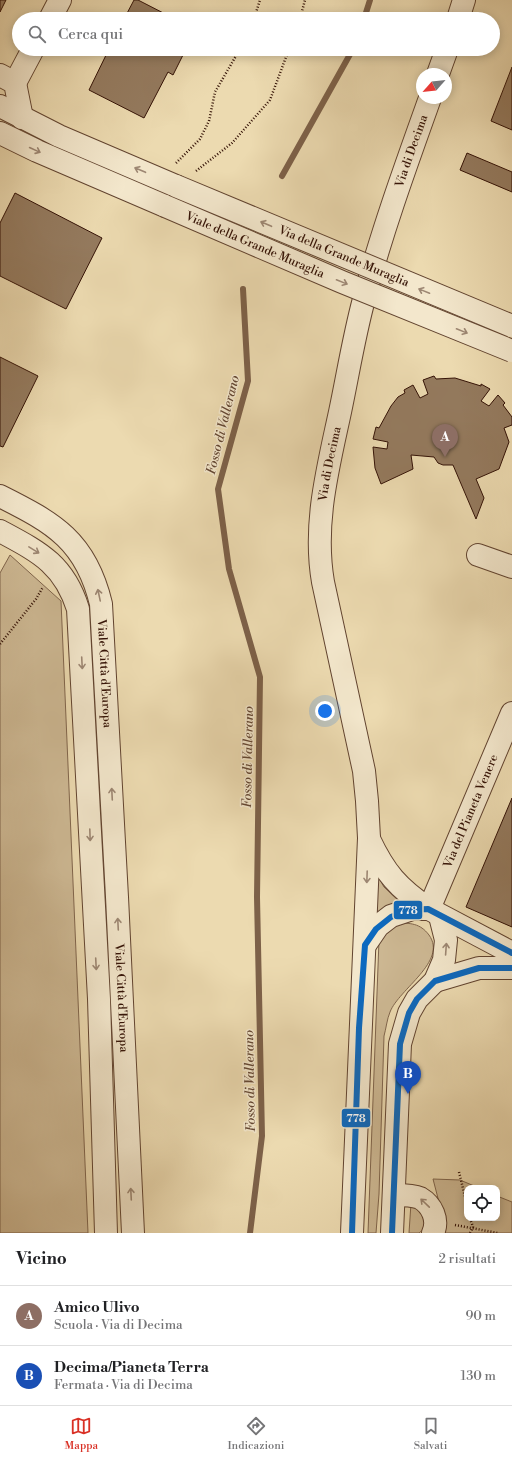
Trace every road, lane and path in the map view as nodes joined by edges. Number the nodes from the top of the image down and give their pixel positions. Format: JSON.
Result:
{"nodes":[{"id":1,"x":60,"y":0,"type":"edge"},
{"id":2,"x":260,"y":0,"type":"edge"},
{"id":3,"x":305,"y":0,"type":"edge"},
{"id":4,"x":464,"y":0,"type":"edge"},
{"id":5,"x":54,"y":12,"type":"edge"},
{"id":6,"x":256,"y":12,"type":"edge"},
{"id":7,"x":302,"y":12,"type":"edge"},
{"id":8,"x":460,"y":12,"type":"edge"},
{"id":9,"x":27,"y":56,"type":"edge"},
{"id":10,"x":236,"y":56,"type":"edge"},
{"id":11,"x":286,"y":56,"type":"edge"},
{"id":12,"x":444,"y":56,"type":"edge"},
{"id":13,"x":440,"y":68,"type":"edge"},
{"id":14,"x":7,"y":79,"type":"edge"},
{"id":15,"x":428,"y":104,"type":"edge"},
{"id":16,"x":0,"y":106,"type":"edge"},
{"id":17,"x":22,"y":118,"type":"junction"},
{"id":18,"x":0,"y":133,"type":"edge"},
{"id":19,"x":168,"y":182,"type":"junction"},
{"id":20,"x":512,"y":326,"type":"edge"},
{"id":21,"x":512,"y":351,"type":"edge"},
{"id":22,"x":0,"y":496,"type":"edge"},
{"id":23,"x":0,"y":531,"type":"edge"},
{"id":24,"x":478,"y":555,"type":"dead end"},
{"id":25,"x":512,"y":566,"type":"edge"},
{"id":26,"x":44,"y":586,"type":"dead end"},
{"id":27,"x":0,"y":644,"type":"edge"},
{"id":28,"x":512,"y":713,"type":"edge"},
{"id":29,"x":110,"y":754,"type":"junction"},
{"id":30,"x":87,"y":755,"type":"junction"},
{"id":31,"x":369,"y":838,"type":"junction"},
{"id":32,"x":117,"y":897,"type":"junction"},
{"id":33,"x":93,"y":900,"type":"junction"},
{"id":34,"x":435,"y":912,"type":"junction"},
{"id":35,"x":365,"y":945,"type":"junction"},
{"id":36,"x":512,"y":954,"type":"edge"},
{"id":37,"x":512,"y":968,"type":"edge"},
{"id":38,"x":435,"y":981,"type":"junction"},
{"id":39,"x":125,"y":1075,"type":"junction"},
{"id":40,"x":101,"y":1077,"type":"junction"},
{"id":41,"x":459,"y":1172,"type":"dead end"},
{"id":42,"x":464,"y":1193,"type":"edge"},
{"id":43,"x":394,"y":1195,"type":"junction"},
{"id":44,"x":471,"y":1221,"type":"edge"},
{"id":45,"x":473,"y":1227,"type":"junction"},
{"id":46,"x":434,"y":1228,"type":"edge"},
{"id":47,"x":106,"y":1233,"type":"edge"},
{"id":48,"x":132,"y":1233,"type":"edge"},
{"id":49,"x":352,"y":1233,"type":"edge"},
{"id":50,"x":392,"y":1233,"type":"edge"},
{"id":51,"x":470,"y":1233,"type":"edge"},
{"id":52,"x":498,"y":1233,"type":"edge"}],
"edges":[{"from":1,"to":5,"type":"street"},
{"from":2,"to":6,"type":"path"},
{"from":3,"to":7,"type":"path"},
{"from":4,"to":8,"type":"street"},
{"from":9,"to":14,"type":"street"},
{"from":10,"to":19,"type":"path"},
{"from":11,"to":19,"type":"path"},
{"from":12,"to":13,"type":"street"},
{"from":14,"to":17,"type":"street"},
{"from":15,"to":31,"type":"street","name":"Via di Decima"},
{"from":16,"to":17,"type":"street"},
{"from":19,"to":17,"type":"street","one_way":true},
{"from":18,"to":21,"type":"street","name":"Viale della Grande Muraglia","one_way":true,"bridge":true},
{"from":20,"to":19,"type":"street","name":"Via della Grande Muraglia","one_way":true,"bridge":true},
{"from":29,"to":22,"type":"street","name":"Viale Città d'Europa","one_way":true},
{"from":23,"to":30,"type":"street","name":"Viale Città d'Europa","one_way":true},
{"from":24,"to":25,"type":"street"},
{"from":26,"to":27,"type":"path"},
{"from":28,"to":34,"type":"street","name":"Via del Pianeta Venere"},
{"from":29,"to":30,"type":"street"},
{"from":32,"to":29,"type":"street","name":"Viale Città d'Europa","one_way":true},
{"from":30,"to":33,"type":"street","name":"Viale Città d'Europa","one_way":true},
{"from":31,"to":34,"type":"street","name":"Via di Decima"},
{"from":31,"to":35,"type":"street","name":"Via di Decima","one_way":true},
{"from":32,"to":33,"type":"street"},
{"from":39,"to":32,"type":"street","name":"Viale Città d'Europa","one_way":true},
{"from":33,"to":40,"type":"street","name":"Viale Città d'Europa","one_way":true},
{"from":34,"to":35,"type":"street"},
{"from":34,"to":36,"type":"street","name":"Via di Decima"},
{"from":38,"to":34,"type":"street","one_way":true},
{"from":35,"to":49,"type":"street","name":"Via di Decima"},
{"from":37,"to":38,"type":"street"},
{"from":38,"to":43,"type":"street"},
{"from":39,"to":40,"type":"street"},
{"from":48,"to":39,"type":"street","name":"Viale Città d'Europa","one_way":true},
{"from":40,"to":47,"type":"street","name":"Viale Città d'Europa"},
{"from":41,"to":42,"type":"path"},
{"from":46,"to":43,"type":"street","one_way":true},
{"from":43,"to":50,"type":"street"},
{"from":44,"to":45,"type":"path"},
{"from":45,"to":46,"type":"path"},
{"from":45,"to":51,"type":"path"},
{"from":45,"to":52,"type":"path"}]}
